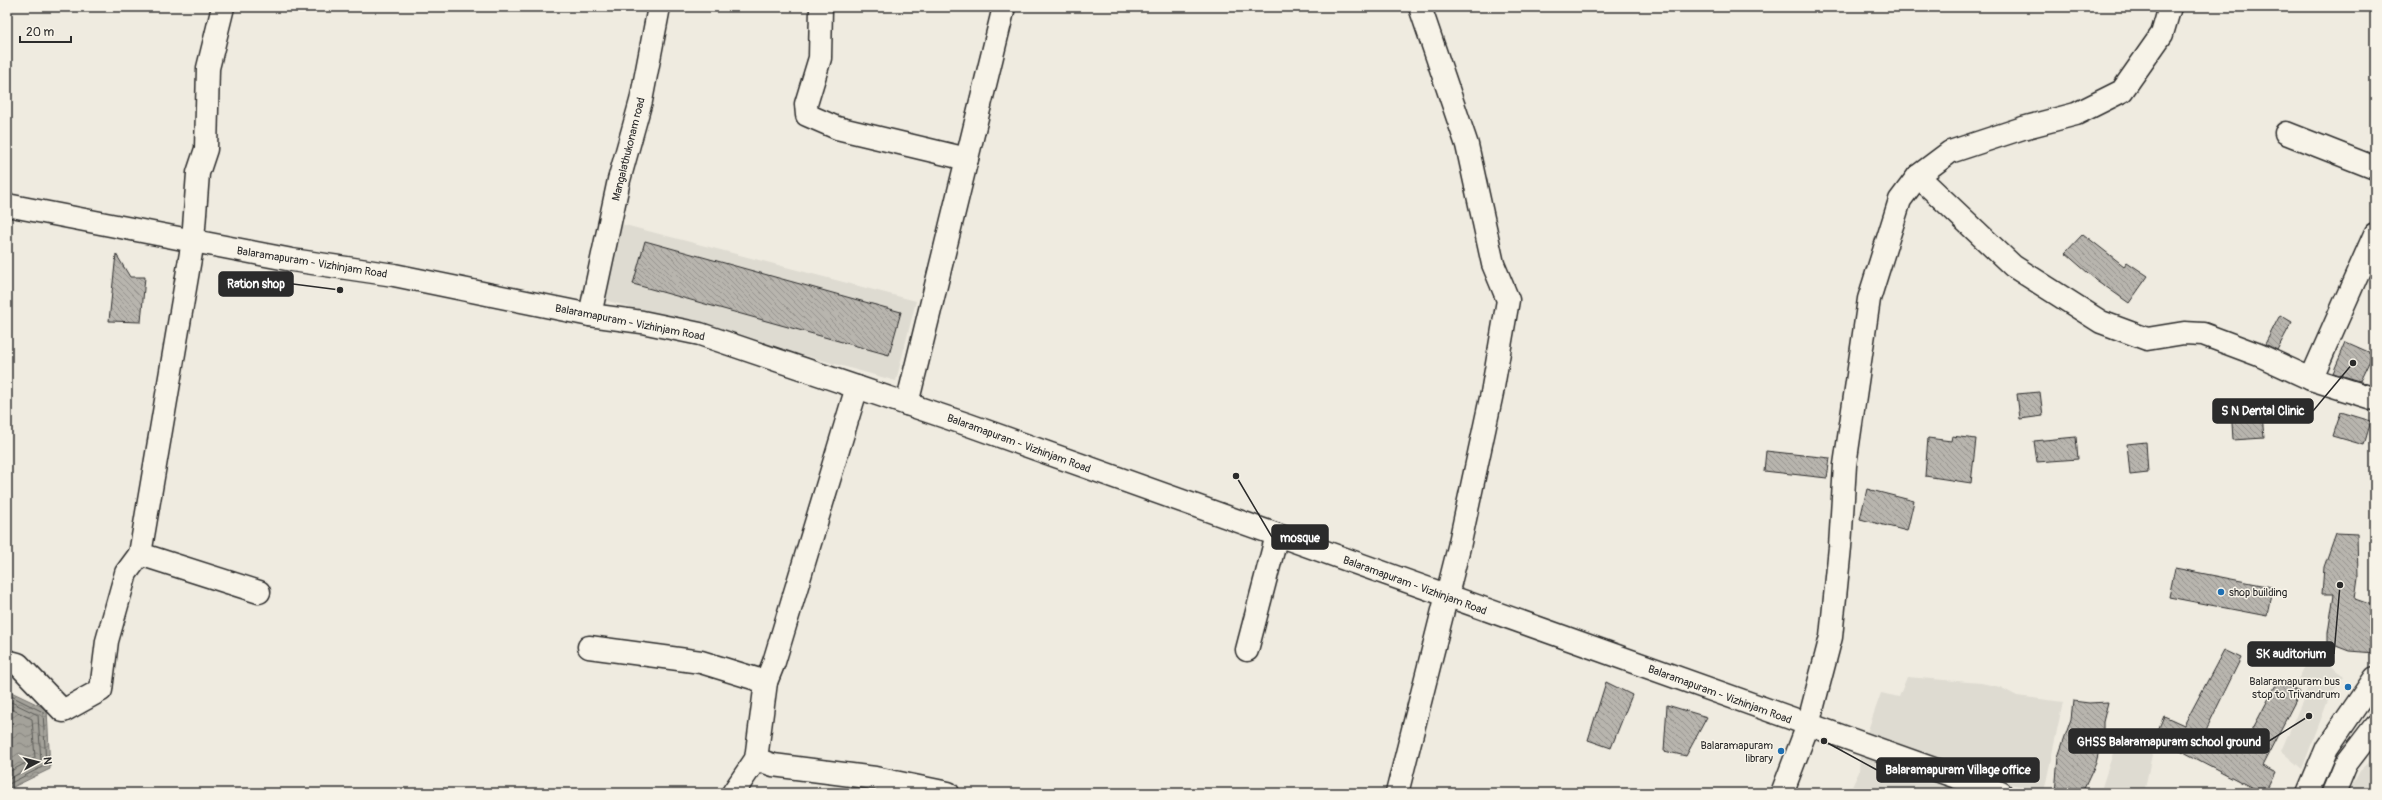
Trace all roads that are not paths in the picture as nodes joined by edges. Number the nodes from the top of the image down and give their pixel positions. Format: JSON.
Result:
{"nodes":[{"id":1,"x":223,"y":7,"type":"edge"},
{"id":2,"x":658,"y":7,"type":"edge"},
{"id":3,"x":821,"y":7,"type":"edge"},
{"id":4,"x":1004,"y":7,"type":"edge"},
{"id":5,"x":1420,"y":7,"type":"edge"},
{"id":6,"x":2170,"y":7,"type":"edge"},
{"id":7,"x":2286,"y":133,"type":"dead end"},
{"id":8,"x":967,"y":159,"type":"junction"},
{"id":9,"x":2375,"y":168,"type":"edge"},
{"id":10,"x":1918,"y":176,"type":"junction"},
{"id":11,"x":7,"y":205,"type":"edge"},
{"id":12,"x":2375,"y":234,"type":"edge"},
{"id":13,"x":193,"y":241,"type":"junction"},
{"id":14,"x":590,"y":315,"type":"junction"},
{"id":15,"x":2311,"y":379,"type":"junction"},
{"id":16,"x":857,"y":387,"type":"junction"},
{"id":17,"x":2375,"y":399,"type":"edge"},
{"id":18,"x":907,"y":404,"type":"junction"},
{"id":19,"x":1277,"y":535,"type":"junction"},
{"id":20,"x":140,"y":554,"type":"junction"},
{"id":21,"x":259,"y":592,"type":"dead end"},
{"id":22,"x":1447,"y":596,"type":"junction"},
{"id":23,"x":589,"y":647,"type":"dead end"},
{"id":24,"x":1247,"y":650,"type":"dead end"},
{"id":25,"x":7,"y":661,"type":"edge"},
{"id":26,"x":2375,"y":678,"type":"edge"},
{"id":27,"x":766,"y":682,"type":"junction"},
{"id":28,"x":1808,"y":725,"type":"junction"},
{"id":29,"x":2375,"y":726,"type":"edge"},
{"id":30,"x":756,"y":759,"type":"junction"},
{"id":31,"x":733,"y":793,"type":"edge"},
{"id":32,"x":948,"y":793,"type":"edge"},
{"id":33,"x":1397,"y":793,"type":"edge"},
{"id":34,"x":1782,"y":793,"type":"edge"},
{"id":35,"x":2001,"y":793,"type":"edge"},
{"id":36,"x":2308,"y":793,"type":"edge"},
{"id":37,"x":2334,"y":793,"type":"edge"}],
"edges":[{"from":1,"to":13,"type":"street"},
{"from":2,"to":14,"type":"street","name":"Mangalathukonam road"},
{"from":3,"to":8,"type":"street"},
{"from":4,"to":8,"type":"street"},
{"from":5,"to":22,"type":"street"},
{"from":6,"to":10,"type":"street"},
{"from":7,"to":9,"type":"street"},
{"from":8,"to":18,"type":"street"},
{"from":10,"to":15,"type":"street"},
{"from":10,"to":28,"type":"street"},
{"from":11,"to":13,"type":"street","name":"Balaramapuram - Vizhinjam Road"},
{"from":12,"to":15,"type":"street"},
{"from":13,"to":14,"type":"street","name":"Balaramapuram - Vizhinjam Road"},
{"from":13,"to":20,"type":"street"},
{"from":14,"to":16,"type":"street","name":"Balaramapuram - Vizhinjam Road"},
{"from":15,"to":17,"type":"street"},
{"from":16,"to":18,"type":"street","name":"Balaramapuram - Vizhinjam Road"},
{"from":16,"to":27,"type":"street"},
{"from":18,"to":19,"type":"street","name":"Balaramapuram - Vizhinjam Road"},
{"from":19,"to":22,"type":"street","name":"Balaramapuram - Vizhinjam Road"},
{"from":19,"to":24,"type":"street"},
{"from":20,"to":21,"type":"street"},
{"from":20,"to":25,"type":"street"},
{"from":22,"to":28,"type":"street","name":"Balaramapuram - Vizhinjam Road"},
{"from":22,"to":33,"type":"street"},
{"from":23,"to":27,"type":"street"},
{"from":26,"to":36,"type":"street"},
{"from":27,"to":30,"type":"street"},
{"from":28,"to":34,"type":"street"},
{"from":28,"to":35,"type":"street","name":"Balaramapuram - Vizhinjam Road"},
{"from":29,"to":37,"type":"street"},
{"from":30,"to":31,"type":"street"},
{"from":30,"to":32,"type":"street"}]}
